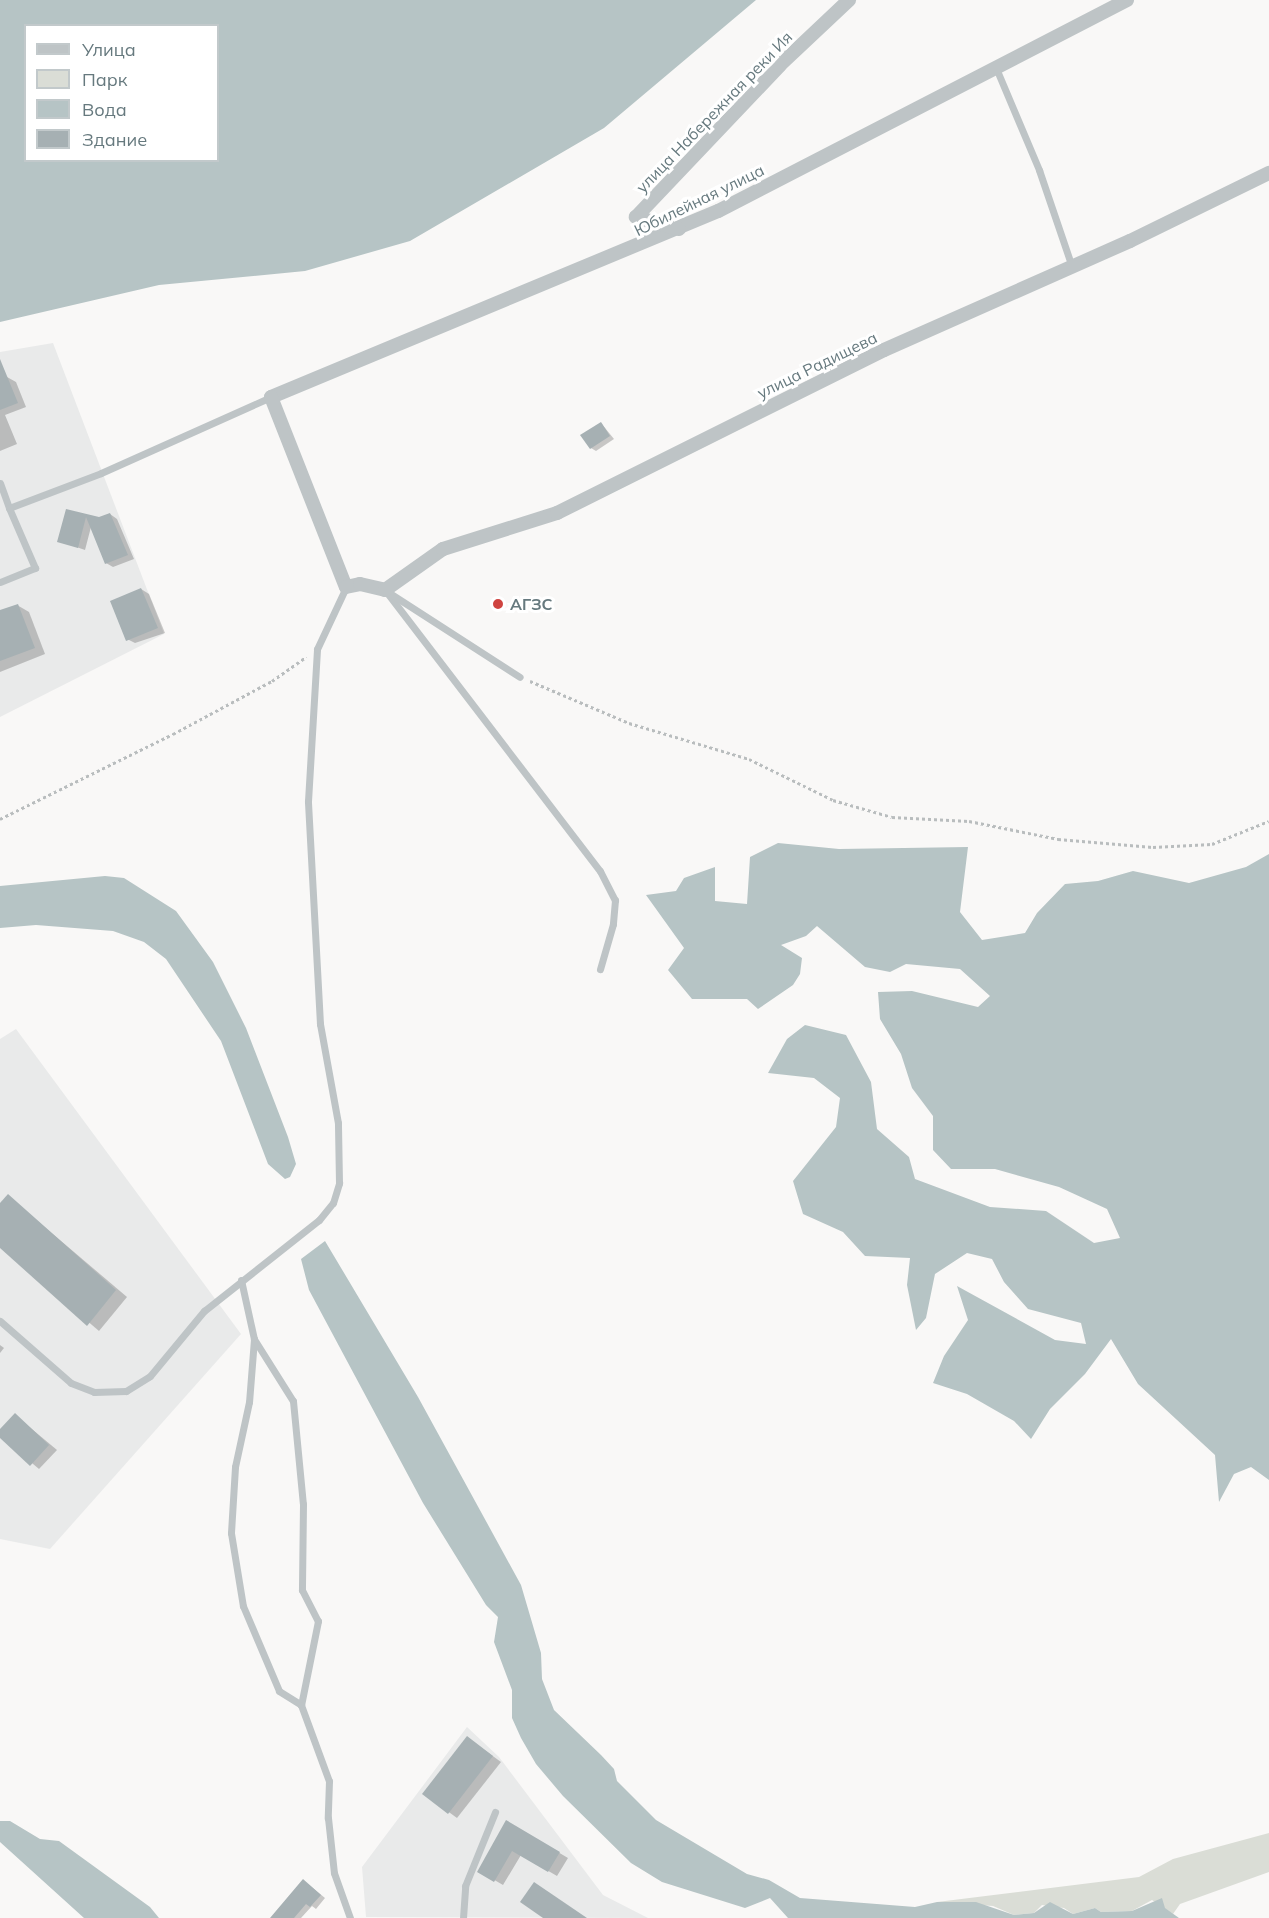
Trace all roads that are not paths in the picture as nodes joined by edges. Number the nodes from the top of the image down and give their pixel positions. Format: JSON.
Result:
{"nodes":[{"id":1,"x":849,"y":0,"type":"edge"},
{"id":2,"x":1127,"y":0,"type":"edge"},
{"id":3,"x":996,"y":68,"type":"junction"},
{"id":4,"x":1269,"y":174,"type":"edge"},
{"id":5,"x":680,"y":229,"type":"junction"},
{"id":6,"x":1072,"y":267,"type":"junction"},
{"id":7,"x":271,"y":397,"type":"junction"},
{"id":8,"x":0,"y":483,"type":"edge"},
{"id":9,"x":9,"y":508,"type":"junction"},
{"id":10,"x":0,"y":582,"type":"edge"},
{"id":11,"x":346,"y":587,"type":"junction"},
{"id":12,"x":385,"y":590,"type":"junction"},
{"id":13,"x":520,"y":677,"type":"road end"},
{"id":14,"x":600,"y":969,"type":"dead end"},
{"id":15,"x":241,"y":1280,"type":"junction"},
{"id":16,"x":0,"y":1321,"type":"edge"},
{"id":17,"x":254,"y":1339,"type":"junction"},
{"id":18,"x":302,"y":1705,"type":"junction"},
{"id":19,"x":495,"y":1812,"type":"dead end"},
{"id":20,"x":350,"y":1918,"type":"edge"},
{"id":21,"x":463,"y":1918,"type":"edge"}],
"edges":[{"from":1,"to":5,"type":"street","name":"улица Набережная реки Ия"},
{"from":2,"to":3,"type":"street","name":"Юбилейная улица"},
{"from":3,"to":5,"type":"street","name":"Юбилейная улица"},
{"from":3,"to":6,"type":"lane"},
{"from":4,"to":6,"type":"street","name":"улица Радищева"},
{"from":5,"to":7,"type":"street","name":"Юбилейная улица"},
{"from":6,"to":12,"type":"street","name":"улица Радищева"},
{"from":7,"to":9,"type":"lane"},
{"from":7,"to":11,"type":"street"},
{"from":8,"to":9,"type":"lane"},
{"from":9,"to":10,"type":"lane"},
{"from":11,"to":12,"type":"street"},
{"from":11,"to":15,"type":"lane"},
{"from":12,"to":13,"type":"lane"},
{"from":12,"to":14,"type":"lane"},
{"from":15,"to":16,"type":"lane"},
{"from":15,"to":17,"type":"lane"},
{"from":17,"to":18,"type":"lane"},
{"from":17,"to":18,"type":"lane"},
{"from":18,"to":20,"type":"lane"},
{"from":19,"to":21,"type":"lane"}]}
